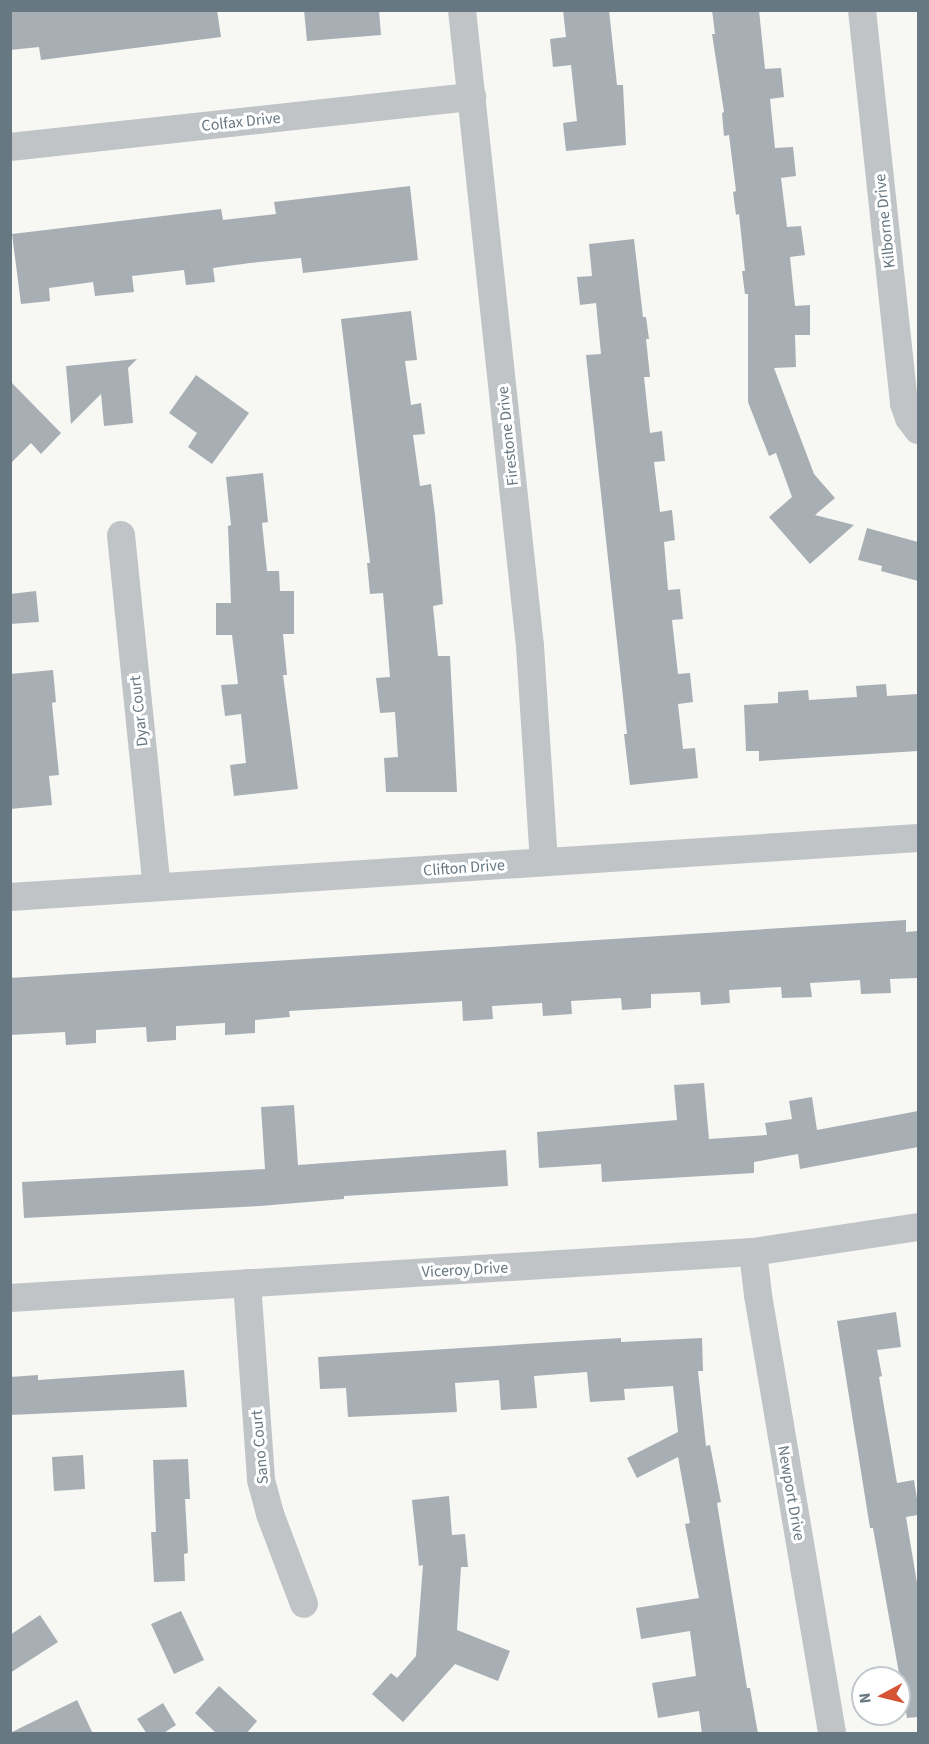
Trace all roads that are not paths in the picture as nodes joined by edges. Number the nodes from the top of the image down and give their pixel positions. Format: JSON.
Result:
{"nodes":[{"id":1,"x":462,"y":10,"type":"edge"},
{"id":2,"x":862,"y":10,"type":"edge"},
{"id":3,"x":472,"y":97,"type":"junction"},
{"id":4,"x":10,"y":147,"type":"edge"},
{"id":5,"x":918,"y":429,"type":"edge"},
{"id":6,"x":121,"y":535,"type":"dead end"},
{"id":7,"x":918,"y":838,"type":"edge"},
{"id":8,"x":544,"y":862,"type":"junction"},
{"id":9,"x":156,"y":887,"type":"junction"},
{"id":10,"x":10,"y":897,"type":"edge"},
{"id":11,"x":918,"y":1227,"type":"edge"},
{"id":12,"x":753,"y":1252,"type":"junction"},
{"id":13,"x":248,"y":1283,"type":"junction"},
{"id":14,"x":10,"y":1298,"type":"edge"},
{"id":15,"x":304,"y":1604,"type":"dead end"},
{"id":16,"x":832,"y":1734,"type":"edge"}],
"edges":[{"from":1,"to":3,"type":"street","name":"Firestone Drive"},
{"from":2,"to":5,"type":"street","name":"Kilborne Drive"},
{"from":3,"to":4,"type":"street","name":"Colfax Drive"},
{"from":3,"to":8,"type":"street","name":"Firestone Drive"},
{"from":6,"to":9,"type":"street","name":"Dyar Court"},
{"from":7,"to":8,"type":"street","name":"Clifton Drive"},
{"from":8,"to":9,"type":"street","name":"Clifton Drive"},
{"from":9,"to":10,"type":"street","name":"Clifton Drive"},
{"from":11,"to":12,"type":"street","name":"Viceroy Drive"},
{"from":12,"to":13,"type":"street","name":"Viceroy Drive"},
{"from":12,"to":16,"type":"street","name":"Newport Drive"},
{"from":13,"to":14,"type":"street","name":"Viceroy Drive"},
{"from":13,"to":15,"type":"street","name":"Sano Court"}]}
